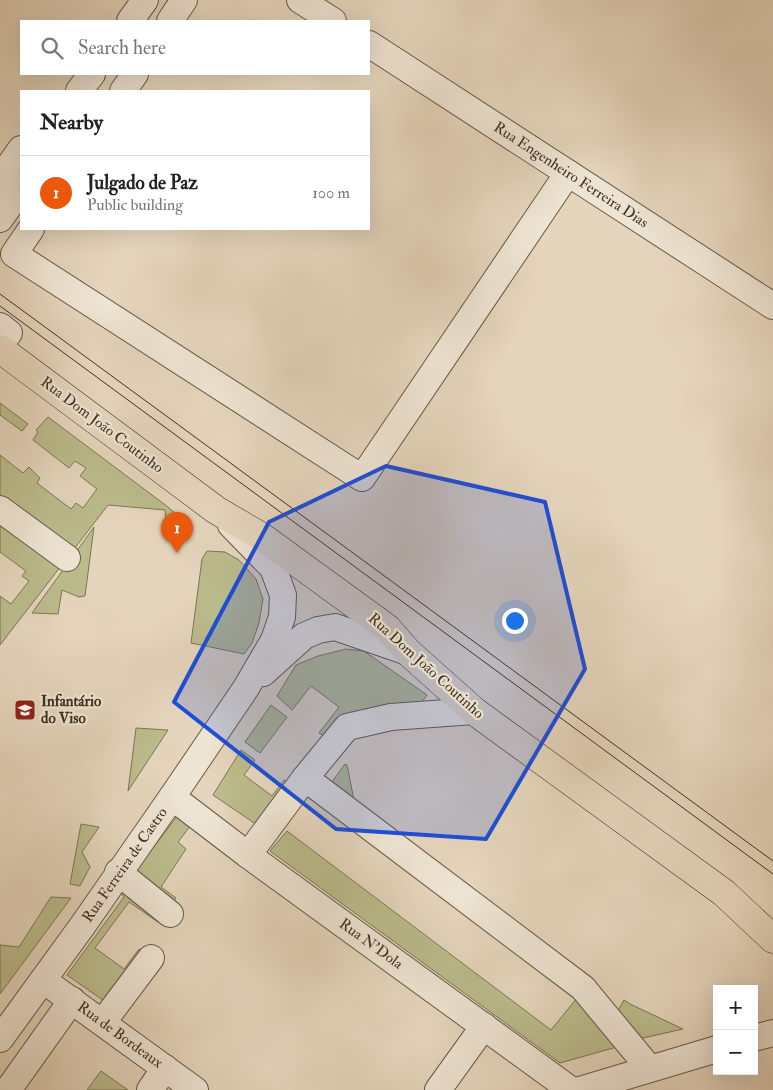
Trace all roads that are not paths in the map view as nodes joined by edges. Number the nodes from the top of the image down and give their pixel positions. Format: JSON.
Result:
{"nodes":[{"id":1,"x":127,"y":0,"type":"edge"},
{"id":2,"x":145,"y":0,"type":"edge"},
{"id":3,"x":184,"y":0,"type":"edge"},
{"id":4,"x":114,"y":20,"type":"edge"},
{"id":5,"x":131,"y":20,"type":"edge"},
{"id":6,"x":171,"y":20,"type":"edge"},
{"id":7,"x":370,"y":45,"type":"edge"},
{"id":8,"x":74,"y":75,"type":"edge"},
{"id":9,"x":91,"y":75,"type":"edge"},
{"id":10,"x":134,"y":75,"type":"edge"},
{"id":11,"x":64,"y":90,"type":"edge"},
{"id":12,"x":80,"y":90,"type":"edge"},
{"id":13,"x":124,"y":90,"type":"edge"},
{"id":14,"x":20,"y":150,"type":"edge"},
{"id":15,"x":20,"y":173,"type":"edge"},
{"id":16,"x":568,"y":173,"type":"junction"},
{"id":17,"x":0,"y":179,"type":"edge"},
{"id":18,"x":0,"y":219,"type":"edge"},
{"id":19,"x":30,"y":230,"type":"edge"},
{"id":20,"x":773,"y":306,"type":"edge"},
{"id":21,"x":0,"y":326,"type":"edge"},
{"id":22,"x":0,"y":344,"type":"edge"},
{"id":23,"x":0,"y":349,"type":"edge"},
{"id":24,"x":0,"y":509,"type":"edge"},
{"id":25,"x":216,"y":510,"type":"junction"},
{"id":26,"x":67,"y":558,"type":"dead end"},
{"id":27,"x":408,"y":652,"type":"junction"},
{"id":28,"x":246,"y":688,"type":"junction"},
{"id":29,"x":474,"y":711,"type":"junction"},
{"id":30,"x":305,"y":778,"type":"junction"},
{"id":31,"x":172,"y":797,"type":"junction"},
{"id":32,"x":248,"y":855,"type":"junction"},
{"id":33,"x":118,"y":872,"type":"junction"},
{"id":34,"x":170,"y":914,"type":"dead end"},
{"id":35,"x":773,"y":939,"type":"edge"},
{"id":36,"x":151,"y":958,"type":"dead end"},
{"id":37,"x":43,"y":980,"type":"junction"},
{"id":38,"x":72,"y":1000,"type":"junction"},
{"id":39,"x":103,"y":1022,"type":"junction"},
{"id":40,"x":484,"y":1026,"type":"junction"},
{"id":41,"x":773,"y":1033,"type":"edge"},
{"id":42,"x":758,"y":1037,"type":"edge"},
{"id":43,"x":0,"y":1039,"type":"edge"},
{"id":44,"x":713,"y":1050,"type":"edge"},
{"id":45,"x":165,"y":1068,"type":"junction"},
{"id":46,"x":650,"y":1068,"type":"junction"},
{"id":47,"x":8,"y":1090,"type":"edge"},
{"id":48,"x":150,"y":1090,"type":"edge"},
{"id":49,"x":196,"y":1090,"type":"edge"},
{"id":50,"x":438,"y":1090,"type":"edge"},
{"id":51,"x":572,"y":1090,"type":"edge"},
{"id":52,"x":580,"y":1090,"type":"edge"}],
"edges":[{"from":1,"to":4,"type":"street"},
{"from":2,"to":5,"type":"street"},
{"from":3,"to":6,"type":"street"},
{"from":7,"to":16,"type":"street","name":"Rua Engenheiro Ferreira Dias"},
{"from":8,"to":11,"type":"street"},
{"from":9,"to":12,"type":"street"},
{"from":10,"to":13,"type":"street"},
{"from":14,"to":17,"type":"street"},
{"from":15,"to":18,"type":"street"},
{"from":16,"to":19,"type":"street"},
{"from":16,"to":20,"type":"street","name":"Rua Engenheiro Ferreira Dias"},
{"from":21,"to":22,"type":"street"},
{"from":23,"to":25,"type":"main road","name":"Rua Dom João Coutinho"},
{"from":24,"to":26,"type":"street"},
{"from":25,"to":27,"type":"main road","name":"Rua Dom João Coutinho"},
{"from":25,"to":28,"type":"street","name":"Rua Ferreira de Castro"},
{"from":27,"to":28,"type":"street","name":"Rua Ferreira de Castro"},
{"from":27,"to":29,"type":"main road","name":"Rua Dom João Coutinho"},
{"from":28,"to":31,"type":"street","name":"Rua Ferreira de Castro"},
{"from":29,"to":30,"type":"street"},
{"from":29,"to":35,"type":"main road","name":"Rua Dom João Coutinho"},
{"from":30,"to":32,"type":"street"},
{"from":30,"to":46,"type":"street"},
{"from":31,"to":32,"type":"street","name":"Rua N'Dola"},
{"from":31,"to":33,"type":"street","name":"Rua Ferreira de Castro"},
{"from":32,"to":40,"type":"street","name":"Rua N'Dola"},
{"from":33,"to":34,"type":"street"},
{"from":33,"to":37,"type":"street","name":"Rua Ferreira de Castro"},
{"from":36,"to":39,"type":"street"},
{"from":37,"to":38,"type":"street","name":"Rua de Bordeaux"},
{"from":37,"to":43,"type":"street","name":"Rua Ferreira de Castro"},
{"from":38,"to":39,"type":"street","name":"Rua de Bordeaux"},
{"from":38,"to":47,"type":"street"},
{"from":39,"to":45,"type":"street","name":"Rua de Bordeaux"},
{"from":40,"to":50,"type":"street"},
{"from":40,"to":51,"type":"street","name":"Rua N'Dola"},
{"from":41,"to":42,"type":"street"},
{"from":44,"to":46,"type":"street"},
{"from":45,"to":48,"type":"street"},
{"from":45,"to":49,"type":"street","name":"Rua de Bordeaux"},
{"from":46,"to":52,"type":"street"}]}
